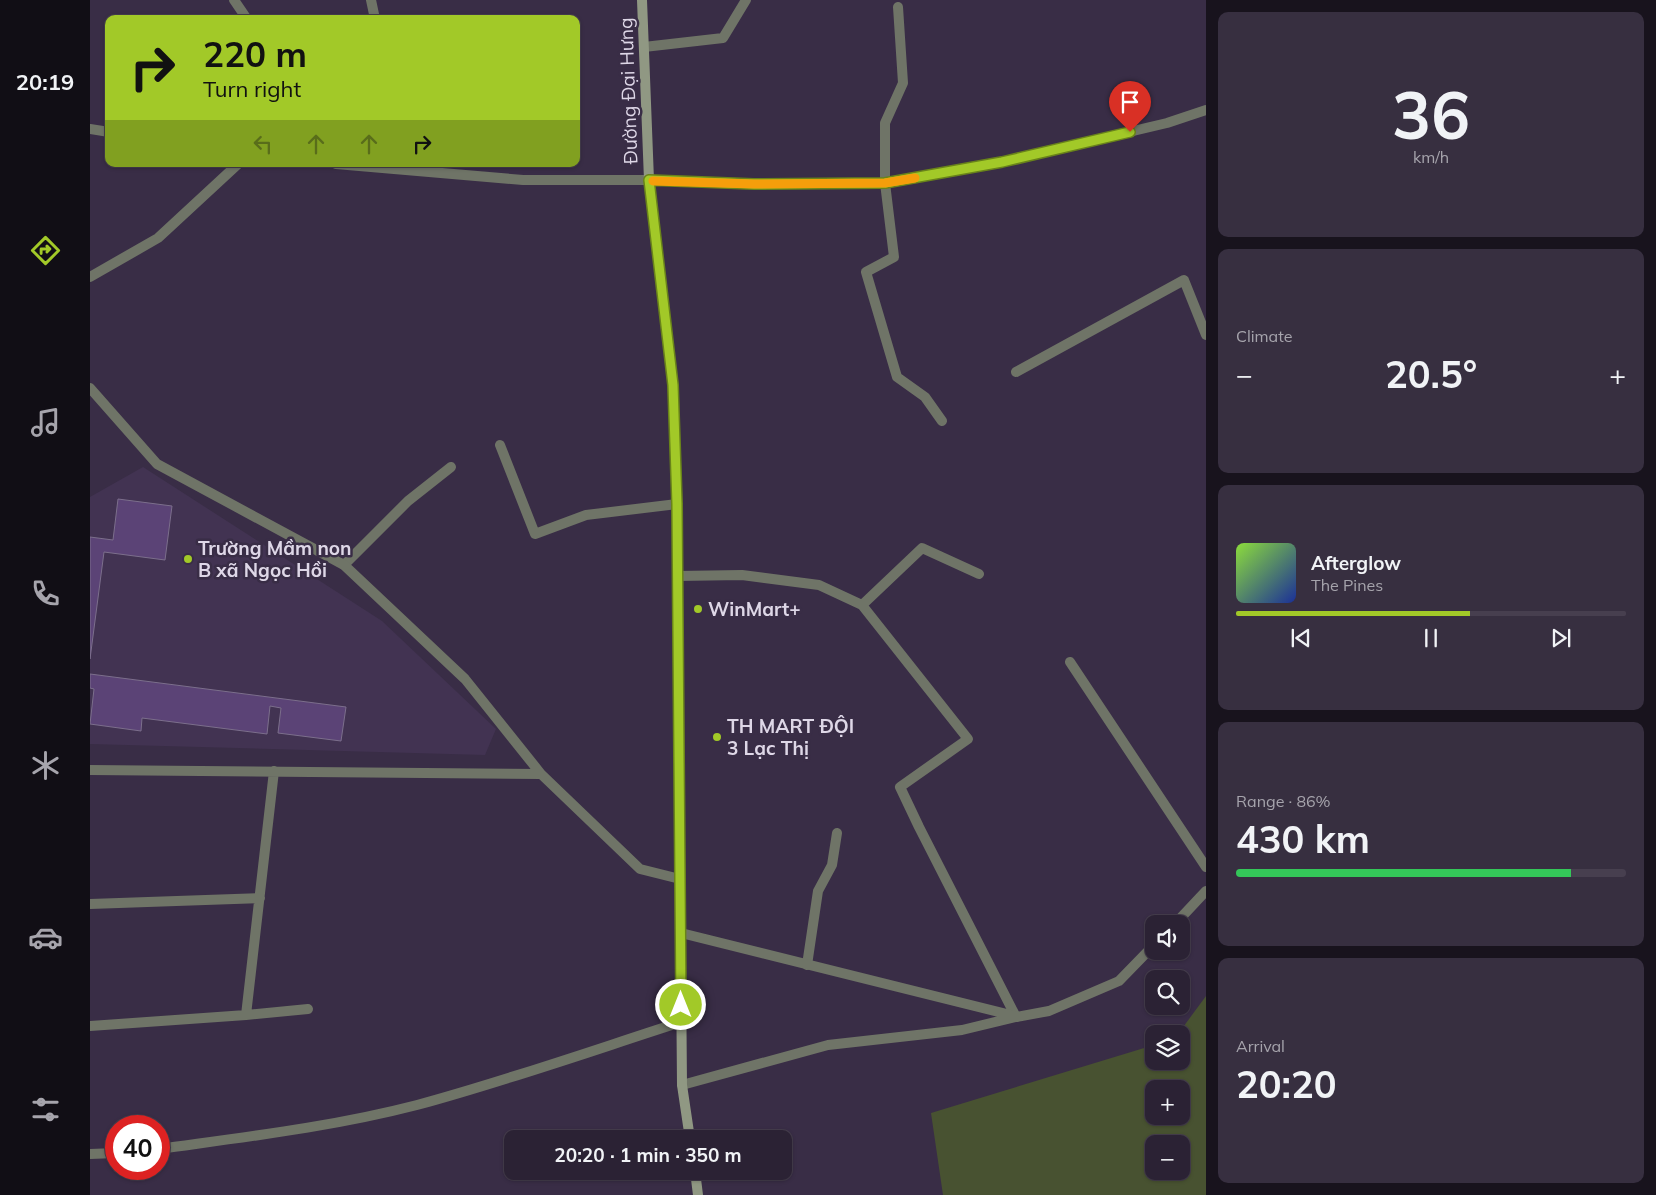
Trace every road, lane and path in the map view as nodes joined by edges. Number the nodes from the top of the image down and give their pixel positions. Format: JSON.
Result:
{"nodes":[{"id":1,"x":234,"y":0,"type":"edge"},
{"id":2,"x":371,"y":0,"type":"edge"},
{"id":3,"x":642,"y":0,"type":"edge"},
{"id":4,"x":746,"y":0,"type":"edge"},
{"id":5,"x":898,"y":7,"type":"dead end"},
{"id":6,"x":244,"y":15,"type":"edge"},
{"id":7,"x":375,"y":15,"type":"edge"},
{"id":8,"x":644,"y":47,"type":"junction"},
{"id":9,"x":1206,"y":110,"type":"edge"},
{"id":10,"x":90,"y":129,"type":"edge"},
{"id":11,"x":105,"y":131,"type":"edge"},
{"id":12,"x":235,"y":167,"type":"edge"},
{"id":13,"x":388,"y":167,"type":"edge"},
{"id":14,"x":649,"y":180,"type":"junction"},
{"id":15,"x":885,"y":183,"type":"junction"},
{"id":16,"x":90,"y":277,"type":"edge"},
{"id":17,"x":1206,"y":335,"type":"edge"},
{"id":18,"x":1016,"y":372,"type":"dead end"},
{"id":19,"x":90,"y":388,"type":"edge"},
{"id":20,"x":942,"y":421,"type":"dead end"},
{"id":21,"x":500,"y":445,"type":"dead end"},
{"id":22,"x":451,"y":467,"type":"dead end"},
{"id":23,"x":677,"y":504,"type":"junction"},
{"id":24,"x":344,"y":565,"type":"junction"},
{"id":25,"x":979,"y":574,"type":"dead end"},
{"id":26,"x":678,"y":576,"type":"junction"},
{"id":27,"x":862,"y":605,"type":"junction"},
{"id":28,"x":1070,"y":662,"type":"dead end"},
{"id":29,"x":90,"y":770,"type":"edge"},
{"id":30,"x":274,"y":771,"type":"junction"},
{"id":31,"x":541,"y":774,"type":"junction"},
{"id":32,"x":837,"y":833,"type":"dead end"},
{"id":33,"x":1206,"y":867,"type":"edge"},
{"id":34,"x":680,"y":879,"type":"junction"},
{"id":35,"x":1206,"y":891,"type":"edge"},
{"id":36,"x":260,"y":898,"type":"junction"},
{"id":37,"x":90,"y":904,"type":"edge"},
{"id":38,"x":1183,"y":915,"type":"edge"},
{"id":39,"x":681,"y":933,"type":"junction"},
{"id":40,"x":1145,"y":954,"type":"edge"},
{"id":41,"x":807,"y":965,"type":"junction"},
{"id":42,"x":308,"y":1009,"type":"dead end"},
{"id":43,"x":246,"y":1015,"type":"junction"},
{"id":44,"x":1016,"y":1016,"type":"junction"},
{"id":45,"x":682,"y":1022,"type":"junction"},
{"id":46,"x":90,"y":1026,"type":"edge"},
{"id":47,"x":682,"y":1085,"type":"junction"},
{"id":48,"x":689,"y":1130,"type":"edge"},
{"id":49,"x":170,"y":1148,"type":"edge"},
{"id":50,"x":105,"y":1153,"type":"edge"},
{"id":51,"x":90,"y":1154,"type":"edge"},
{"id":52,"x":696,"y":1180,"type":"edge"},
{"id":53,"x":698,"y":1195,"type":"edge"}],
"edges":[{"from":1,"to":6,"type":"street"},
{"from":2,"to":7,"type":"street"},
{"from":3,"to":8,"type":"street","name":"Đường Đại Hưng"},
{"from":4,"to":8,"type":"street"},
{"from":5,"to":15,"type":"street"},
{"from":8,"to":14,"type":"street","name":"Đường Đại Hưng"},
{"from":9,"to":15,"type":"street"},
{"from":10,"to":11,"type":"street"},
{"from":12,"to":16,"type":"street"},
{"from":13,"to":14,"type":"street"},
{"from":14,"to":15,"type":"street"},
{"from":14,"to":23,"type":"street","name":"Đường Đại Hưng"},
{"from":15,"to":20,"type":"street"},
{"from":17,"to":18,"type":"street"},
{"from":19,"to":24,"type":"street"},
{"from":21,"to":23,"type":"street"},
{"from":22,"to":24,"type":"street"},
{"from":23,"to":26,"type":"street","name":"Đường Đại Hưng"},
{"from":24,"to":31,"type":"street"},
{"from":25,"to":27,"type":"street"},
{"from":26,"to":27,"type":"street"},
{"from":26,"to":34,"type":"street","name":"Đường Đại Hưng"},
{"from":27,"to":44,"type":"street"},
{"from":28,"to":33,"type":"street"},
{"from":29,"to":30,"type":"street"},
{"from":30,"to":31,"type":"street"},
{"from":30,"to":36,"type":"street"},
{"from":31,"to":34,"type":"street"},
{"from":32,"to":41,"type":"street"},
{"from":34,"to":39,"type":"street","name":"Đường Đại Hưng"},
{"from":35,"to":38,"type":"street"},
{"from":36,"to":37,"type":"street"},
{"from":36,"to":43,"type":"street"},
{"from":39,"to":41,"type":"street"},
{"from":39,"to":45,"type":"street","name":"Đường Đại Hưng"},
{"from":40,"to":44,"type":"street"},
{"from":41,"to":44,"type":"street"},
{"from":42,"to":43,"type":"street"},
{"from":43,"to":46,"type":"street"},
{"from":44,"to":47,"type":"street"},
{"from":45,"to":47,"type":"street","name":"Đường Đại Hưng"},
{"from":45,"to":49,"type":"street"},
{"from":47,"to":48,"type":"street","name":"Đường Đại Hưng"},
{"from":50,"to":51,"type":"street"},
{"from":52,"to":53,"type":"street"}]}
